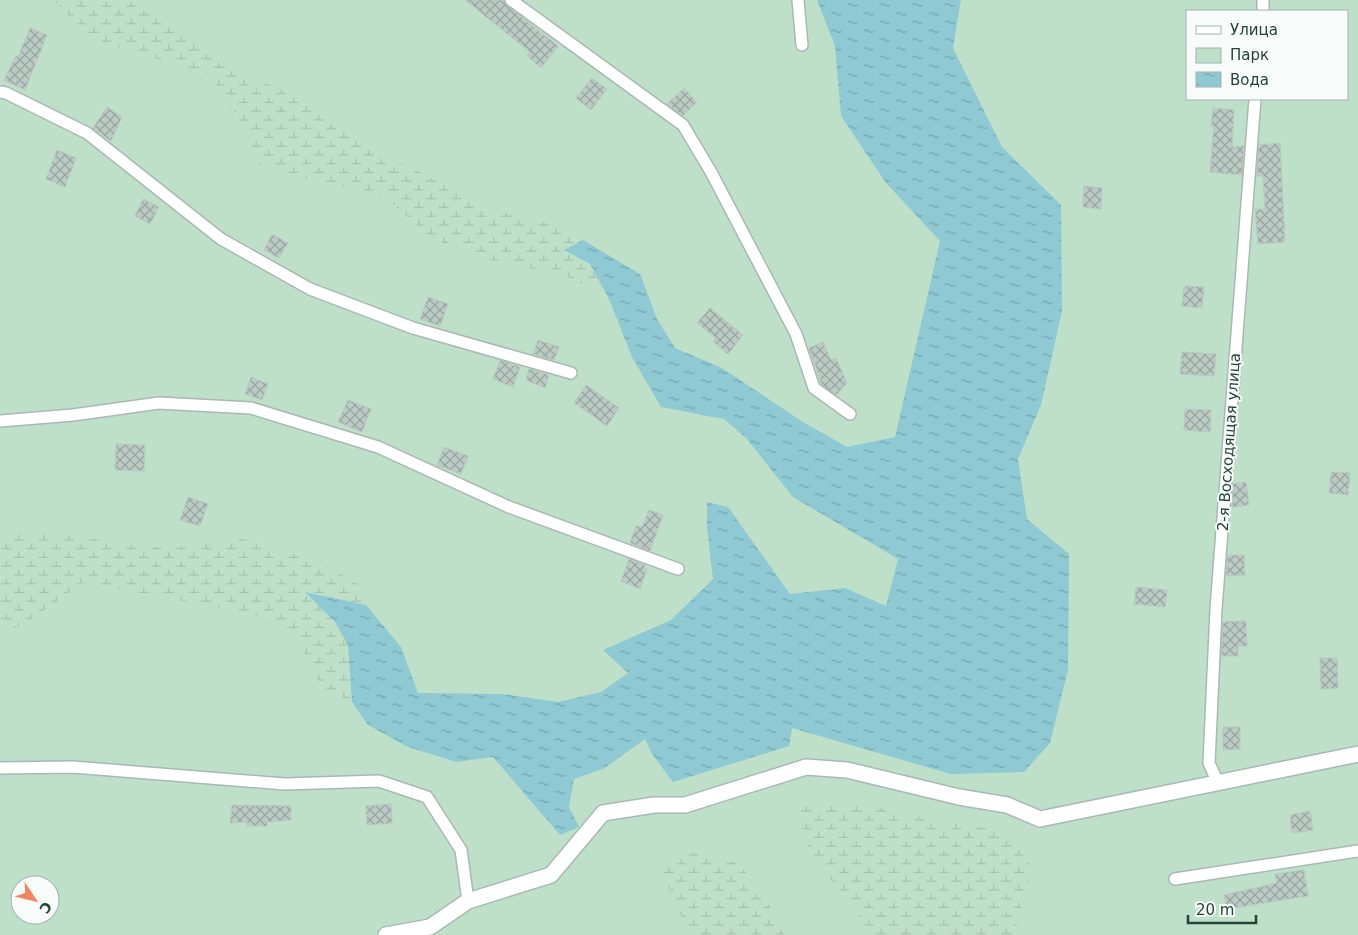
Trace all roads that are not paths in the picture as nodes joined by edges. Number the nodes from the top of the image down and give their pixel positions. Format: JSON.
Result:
{"nodes":[{"id":1,"x":511,"y":0,"type":"edge"},
{"id":2,"x":798,"y":0,"type":"edge"},
{"id":3,"x":802,"y":45,"type":"dead end"},
{"id":4,"x":0,"y":92,"type":"edge"},
{"id":5,"x":1256,"y":100,"type":"edge"},
{"id":6,"x":571,"y":373,"type":"dead end"},
{"id":7,"x":850,"y":414,"type":"dead end"},
{"id":8,"x":0,"y":422,"type":"edge"},
{"id":9,"x":678,"y":569,"type":"dead end"},
{"id":10,"x":1358,"y":754,"type":"edge"},
{"id":11,"x":0,"y":768,"type":"edge"},
{"id":12,"x":1218,"y":783,"type":"junction"},
{"id":13,"x":1358,"y":851,"type":"edge"},
{"id":14,"x":1175,"y":879,"type":"dead end"},
{"id":15,"x":468,"y":901,"type":"junction"},
{"id":16,"x":386,"y":935,"type":"edge"}],
"edges":[{"from":1,"to":7,"type":"lane"},
{"from":2,"to":3,"type":"lane"},
{"from":4,"to":6,"type":"lane"},
{"from":5,"to":12,"type":"lane","name":"2-я Восходящая улица"},
{"from":8,"to":9,"type":"lane"},
{"from":10,"to":12,"type":"street"},
{"from":11,"to":15,"type":"lane"},
{"from":12,"to":15,"type":"street"},
{"from":13,"to":14,"type":"lane"},
{"from":15,"to":16,"type":"street"}]}
